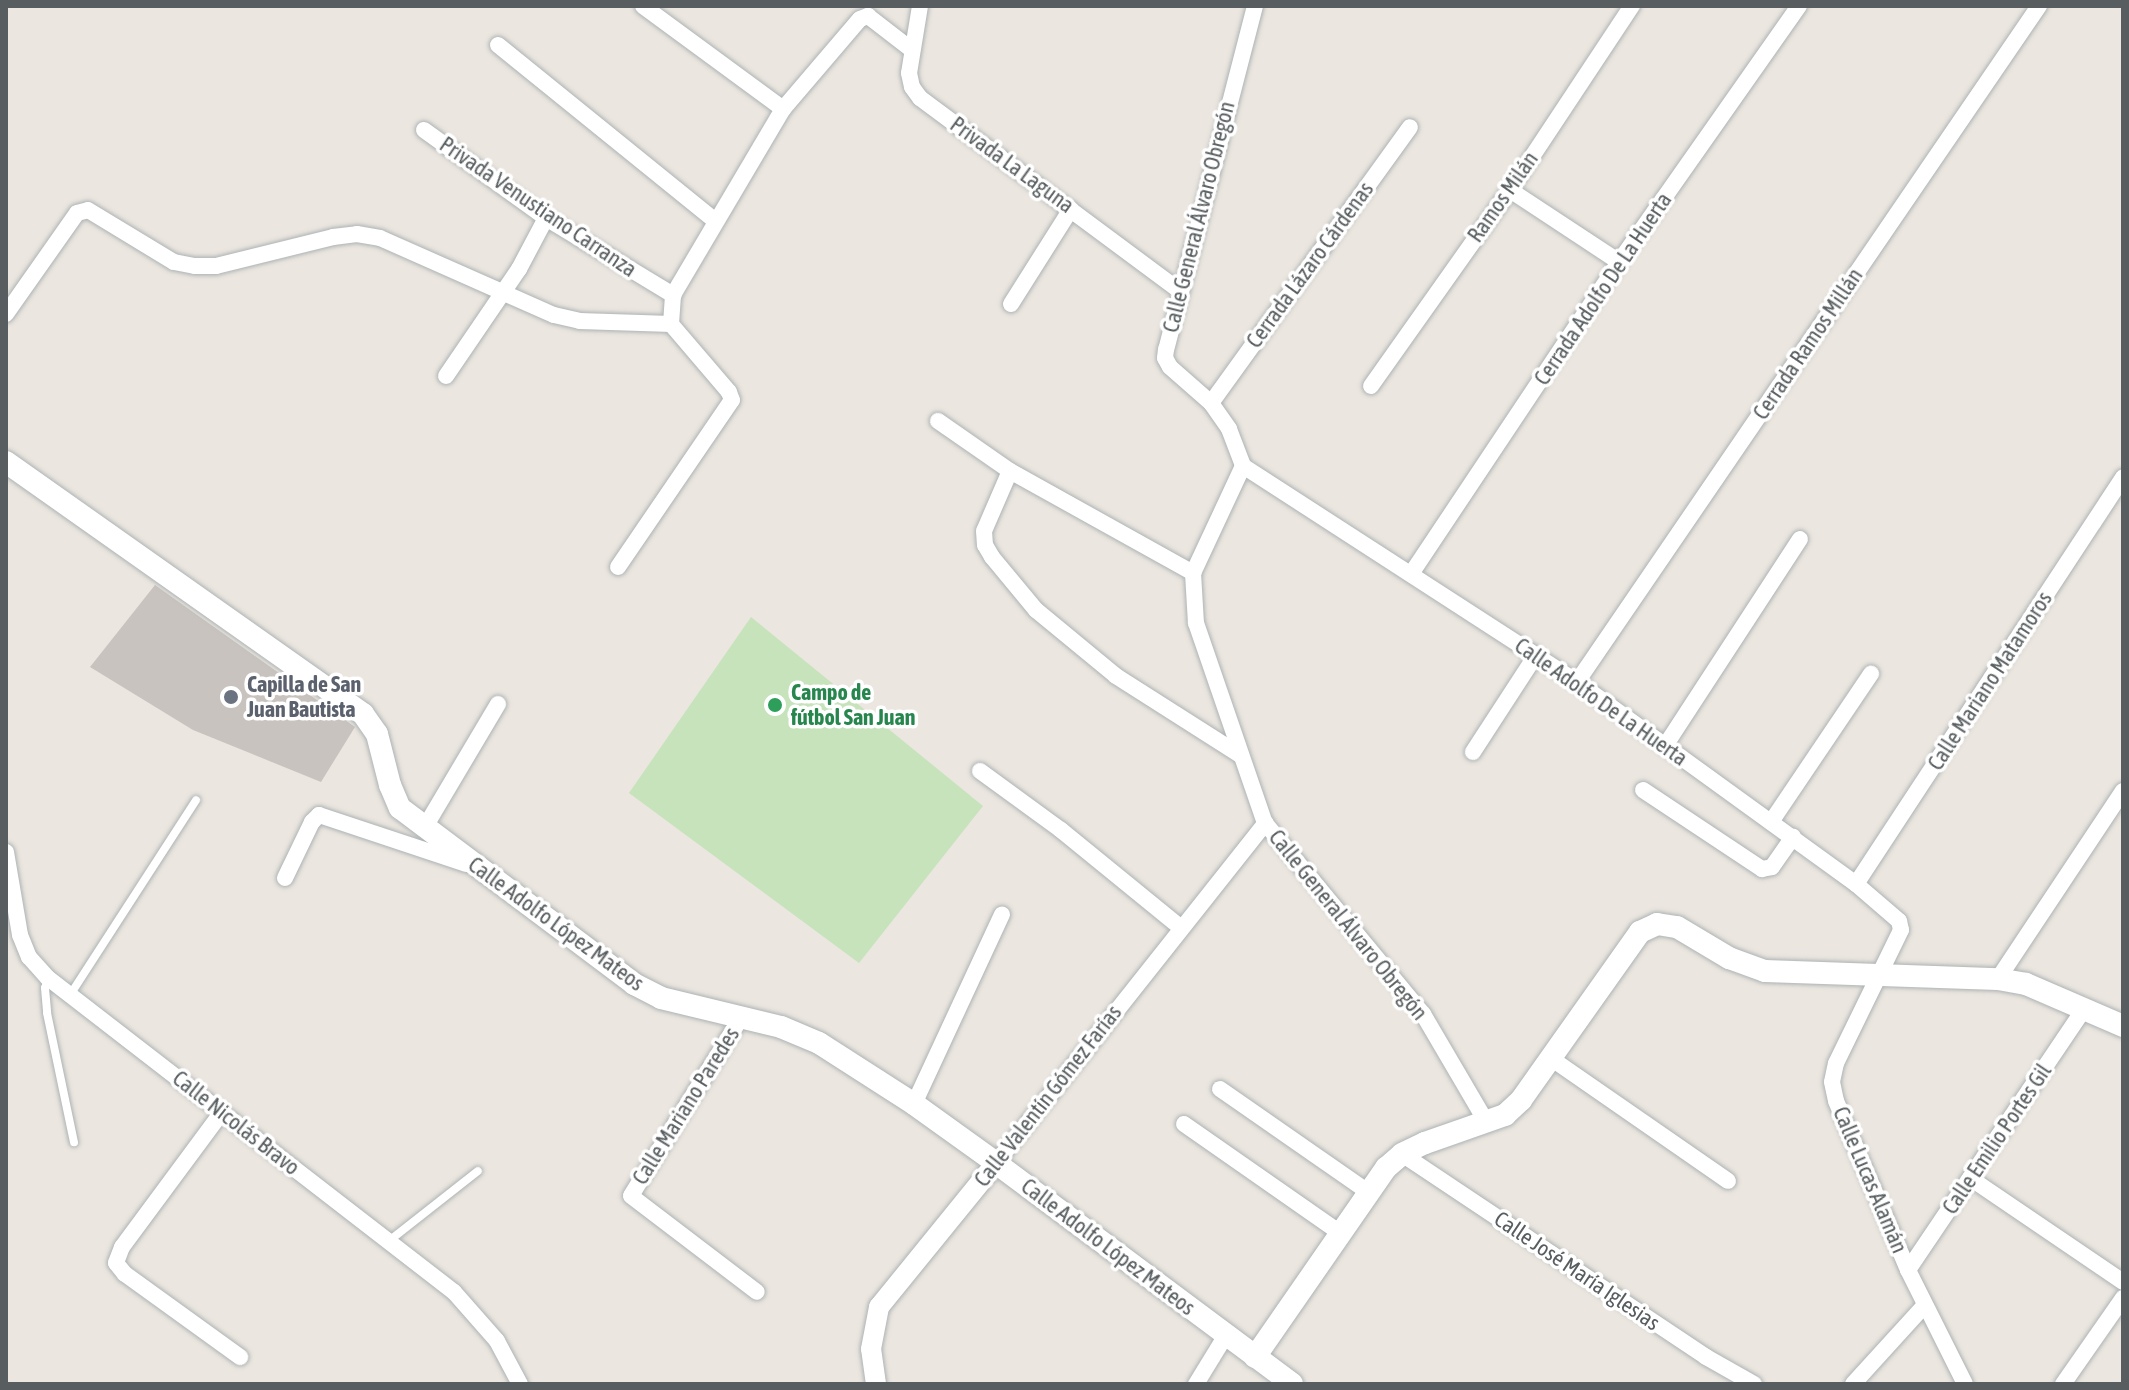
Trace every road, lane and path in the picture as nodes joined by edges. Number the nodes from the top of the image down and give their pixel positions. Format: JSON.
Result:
{"nodes":[{"id":1,"x":643,"y":6,"type":"edge"},
{"id":2,"x":920,"y":6,"type":"edge"},
{"id":3,"x":1255,"y":6,"type":"edge"},
{"id":4,"x":1632,"y":6,"type":"edge"},
{"id":5,"x":1799,"y":6,"type":"edge"},
{"id":6,"x":2039,"y":6,"type":"edge"},
{"id":7,"x":498,"y":45,"type":"dead end"},
{"id":8,"x":912,"y":50,"type":"junction"},
{"id":9,"x":783,"y":109,"type":"junction"},
{"id":10,"x":1410,"y":127,"type":"dead end"},
{"id":11,"x":424,"y":130,"type":"dead end"},
{"id":12,"x":1510,"y":190,"type":"junction"},
{"id":13,"x":1071,"y":209,"type":"junction"},
{"id":14,"x":546,"y":218,"type":"junction"},
{"id":15,"x":715,"y":221,"type":"junction"},
{"id":16,"x":1619,"y":262,"type":"junction"},
{"id":17,"x":1180,"y":291,"type":"junction"},
{"id":18,"x":503,"y":293,"type":"junction"},
{"id":19,"x":673,"y":295,"type":"junction"},
{"id":20,"x":1011,"y":304,"type":"dead end"},
{"id":21,"x":6,"y":314,"type":"edge"},
{"id":22,"x":671,"y":324,"type":"junction"},
{"id":23,"x":446,"y":376,"type":"dead end"},
{"id":24,"x":1371,"y":386,"type":"dead end"},
{"id":25,"x":1211,"y":403,"type":"junction"},
{"id":26,"x":938,"y":421,"type":"dead end"},
{"id":27,"x":6,"y":462,"type":"edge"},
{"id":28,"x":1243,"y":466,"type":"junction"},
{"id":29,"x":1010,"y":471,"type":"junction"},
{"id":30,"x":2123,"y":477,"type":"edge"},
{"id":31,"x":1800,"y":539,"type":"dead end"},
{"id":32,"x":618,"y":567,"type":"dead end"},
{"id":33,"x":1193,"y":573,"type":"junction"},
{"id":34,"x":1411,"y":574,"type":"junction"},
{"id":35,"x":1536,"y":655,"type":"junction"},
{"id":36,"x":1871,"y":674,"type":"dead end"},
{"id":37,"x":1577,"y":682,"type":"junction"},
{"id":38,"x":498,"y":704,"type":"dead end"},
{"id":39,"x":1665,"y":746,"type":"junction"},
{"id":40,"x":1473,"y":752,"type":"dead end"},
{"id":41,"x":1240,"y":755,"type":"junction"},
{"id":42,"x":980,"y":771,"type":"dead end"},
{"id":43,"x":1643,"y":790,"type":"dead end"},
{"id":44,"x":2123,"y":791,"type":"edge"},
{"id":45,"x":196,"y":800,"type":"dead end"},
{"id":46,"x":1771,"y":822,"type":"junction"},
{"id":47,"x":1265,"y":823,"type":"junction"},
{"id":48,"x":425,"y":827,"type":"junction"},
{"id":49,"x":1793,"y":837,"type":"junction"},
{"id":50,"x":6,"y":852,"type":"edge"},
{"id":51,"x":479,"y":868,"type":"junction"},
{"id":52,"x":285,"y":878,"type":"dead end"},
{"id":53,"x":1856,"y":884,"type":"junction"},
{"id":54,"x":1002,"y":914,"type":"dead end"},
{"id":55,"x":1181,"y":928,"type":"junction"},
{"id":56,"x":1880,"y":974,"type":"junction"},
{"id":57,"x":48,"y":978,"type":"junction"},
{"id":58,"x":1998,"y":979,"type":"junction"},
{"id":59,"x":70,"y":996,"type":"junction"},
{"id":60,"x":2085,"y":1008,"type":"junction"},
{"id":61,"x":742,"y":1016,"type":"junction"},
{"id":62,"x":2123,"y":1026,"type":"edge"},
{"id":63,"x":1552,"y":1059,"type":"junction"},
{"id":64,"x":1220,"y":1089,"type":"dead end"},
{"id":65,"x":914,"y":1104,"type":"junction"},
{"id":66,"x":222,"y":1112,"type":"junction"},
{"id":67,"x":1487,"y":1123,"type":"junction"},
{"id":68,"x":1184,"y":1124,"type":"dead end"},
{"id":69,"x":74,"y":1142,"type":"dead end"},
{"id":70,"x":1402,"y":1154,"type":"junction"},
{"id":71,"x":996,"y":1163,"type":"junction"},
{"id":72,"x":478,"y":1171,"type":"dead end"},
{"id":73,"x":1970,"y":1178,"type":"junction"},
{"id":74,"x":1728,"y":1181,"type":"dead end"},
{"id":75,"x":1368,"y":1192,"type":"junction"},
{"id":76,"x":1339,"y":1232,"type":"junction"},
{"id":77,"x":389,"y":1241,"type":"junction"},
{"id":78,"x":1908,"y":1270,"type":"junction"},
{"id":79,"x":2123,"y":1282,"type":"edge"},
{"id":80,"x":757,"y":1292,"type":"dead end"},
{"id":81,"x":2123,"y":1298,"type":"edge"},
{"id":82,"x":1924,"y":1306,"type":"junction"},
{"id":83,"x":1226,"y":1335,"type":"junction"},
{"id":84,"x":240,"y":1357,"type":"dead end"},
{"id":85,"x":1255,"y":1357,"type":"junction"},
{"id":86,"x":517,"y":1376,"type":"edge"},
{"id":87,"x":502,"y":1384,"type":"edge"},
{"id":88,"x":876,"y":1384,"type":"edge"},
{"id":89,"x":1196,"y":1384,"type":"edge"},
{"id":90,"x":1292,"y":1384,"type":"edge"},
{"id":91,"x":1754,"y":1384,"type":"edge"},
{"id":92,"x":1853,"y":1384,"type":"edge"},
{"id":93,"x":1965,"y":1384,"type":"edge"},
{"id":94,"x":2063,"y":1384,"type":"edge"}],
"edges":[{"from":1,"to":9,"type":"street"},
{"from":2,"to":8,"type":"street","name":"Privada La Laguna"},
{"from":3,"to":17,"type":"street","name":"Calle General Álvaro Obregón"},
{"from":4,"to":12,"type":"street","name":"Ramos Milán"},
{"from":5,"to":16,"type":"street","name":"Cerrada Adolfo De La Huerta"},
{"from":6,"to":37,"type":"street","name":"Cerrada Ramos Millán"},
{"from":7,"to":15,"type":"street"},
{"from":8,"to":9,"type":"street"},
{"from":8,"to":13,"type":"street","name":"Privada La Laguna"},
{"from":9,"to":15,"type":"street"},
{"from":10,"to":25,"type":"street","name":"Cerrada Lázaro Cárdenas"},
{"from":11,"to":14,"type":"street","name":"Privada Venustiano Carranza"},
{"from":12,"to":16,"type":"street"},
{"from":12,"to":24,"type":"street","name":"Ramos Milán"},
{"from":13,"to":17,"type":"street","name":"Privada La Laguna"},
{"from":13,"to":20,"type":"street"},
{"from":14,"to":18,"type":"street"},
{"from":14,"to":19,"type":"street","name":"Privada Venustiano Carranza"},
{"from":15,"to":19,"type":"street"},
{"from":16,"to":34,"type":"street","name":"Cerrada Adolfo De La Huerta"},
{"from":17,"to":25,"type":"street","name":"Calle General Álvaro Obregón"},
{"from":18,"to":21,"type":"street"},
{"from":18,"to":22,"type":"street"},
{"from":18,"to":23,"type":"street"},
{"from":19,"to":22,"type":"street"},
{"from":22,"to":32,"type":"street"},
{"from":25,"to":28,"type":"street","name":"Calle General Álvaro Obregón"},
{"from":26,"to":29,"type":"street"},
{"from":27,"to":48,"type":"main road","name":"Calle Adolfo López Mateos"},
{"from":28,"to":33,"type":"street","name":"Calle General Álvaro Obregón"},
{"from":28,"to":34,"type":"street","name":"Calle Adolfo De La Huerta"},
{"from":29,"to":33,"type":"street"},
{"from":29,"to":41,"type":"street"},
{"from":30,"to":53,"type":"street","name":"Calle Mariano Matamoros"},
{"from":31,"to":39,"type":"street"},
{"from":33,"to":41,"type":"street","name":"Calle General Álvaro Obregón"},
{"from":34,"to":35,"type":"street","name":"Calle Adolfo De La Huerta"},
{"from":35,"to":37,"type":"street","name":"Calle Adolfo De La Huerta"},
{"from":35,"to":40,"type":"street"},
{"from":36,"to":46,"type":"street"},
{"from":37,"to":39,"type":"street","name":"Calle Adolfo De La Huerta"},
{"from":38,"to":48,"type":"street"},
{"from":39,"to":46,"type":"street","name":"Calle Adolfo De La Huerta"},
{"from":41,"to":47,"type":"street","name":"Calle General Álvaro Obregón"},
{"from":42,"to":55,"type":"street"},
{"from":43,"to":49,"type":"street"},
{"from":44,"to":58,"type":"street"},
{"from":45,"to":59,"type":"lane"},
{"from":46,"to":49,"type":"street","name":"Calle Adolfo De La Huerta"},
{"from":47,"to":55,"type":"street","name":"Calle Valentín Gómez Farías"},
{"from":47,"to":67,"type":"street","name":"Calle General Álvaro Obregón"},
{"from":48,"to":51,"type":"main road","name":"Calle Adolfo López Mateos"},
{"from":49,"to":53,"type":"street","name":"Calle Adolfo De La Huerta"},
{"from":50,"to":57,"type":"street","name":"Calle Nicolás Bravo"},
{"from":51,"to":52,"type":"street"},
{"from":51,"to":61,"type":"main road","name":"Calle Adolfo López Mateos"},
{"from":53,"to":56,"type":"street","name":"Calle Adolfo De La Huerta"},
{"from":54,"to":65,"type":"street"},
{"from":55,"to":71,"type":"street","name":"Calle Valentín Gómez Farías"},
{"from":56,"to":58,"type":"main road"},
{"from":56,"to":63,"type":"main road"},
{"from":56,"to":78,"type":"street","name":"Calle Lucas Alamán"},
{"from":57,"to":59,"type":"street","name":"Calle Nicolás Bravo"},
{"from":57,"to":69,"type":"lane"},
{"from":58,"to":60,"type":"main road"},
{"from":59,"to":66,"type":"street","name":"Calle Nicolás Bravo"},
{"from":60,"to":62,"type":"main road"},
{"from":60,"to":73,"type":"street","name":"Calle Emilio Portes Gil"},
{"from":61,"to":65,"type":"main road","name":"Calle Adolfo López Mateos"},
{"from":61,"to":80,"type":"street","name":"Calle Mariano Paredes"},
{"from":63,"to":67,"type":"main road"},
{"from":63,"to":74,"type":"street"},
{"from":64,"to":75,"type":"street"},
{"from":65,"to":71,"type":"main road","name":"Calle Adolfo López Mateos"},
{"from":66,"to":77,"type":"street","name":"Calle Nicolás Bravo"},
{"from":66,"to":84,"type":"street"},
{"from":67,"to":70,"type":"main road"},
{"from":68,"to":76,"type":"street"},
{"from":70,"to":75,"type":"main road"},
{"from":70,"to":91,"type":"street","name":"Calle José María Iglesias"},
{"from":71,"to":83,"type":"main road","name":"Calle Adolfo López Mateos"},
{"from":71,"to":88,"type":"street","name":"Calle Valentín Gómez Farías"},
{"from":72,"to":77,"type":"lane"},
{"from":73,"to":78,"type":"street","name":"Calle Emilio Portes Gil"},
{"from":73,"to":79,"type":"street"},
{"from":75,"to":76,"type":"main road"},
{"from":76,"to":85,"type":"main road"},
{"from":77,"to":86,"type":"street","name":"Calle Nicolás Bravo"},
{"from":78,"to":82,"type":"street","name":"Calle Lucas Alamán"},
{"from":81,"to":94,"type":"street"},
{"from":82,"to":92,"type":"street"},
{"from":82,"to":93,"type":"street","name":"Calle Lucas Alamán"},
{"from":83,"to":85,"type":"main road","name":"Calle Adolfo López Mateos"},
{"from":83,"to":89,"type":"street"},
{"from":85,"to":90,"type":"main road","name":"Calle Adolfo López Mateos"},
{"from":86,"to":87,"type":"street"}]}
